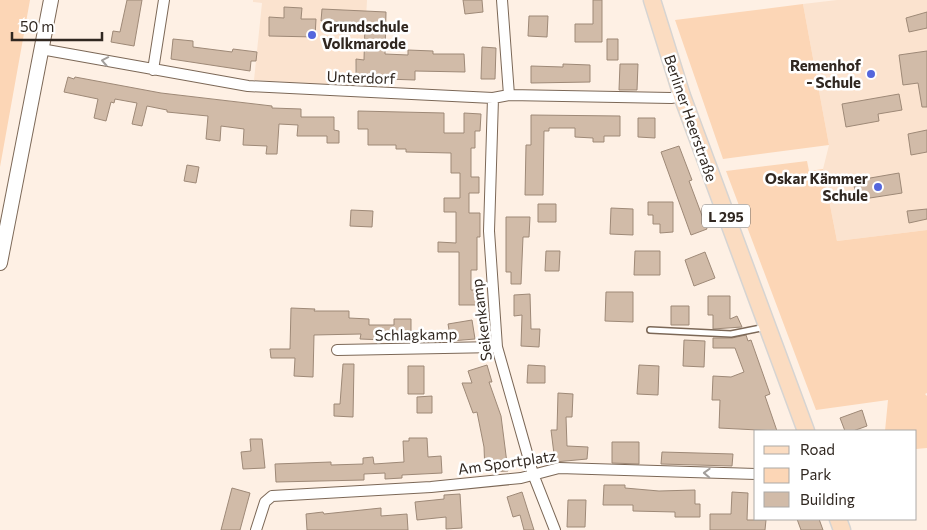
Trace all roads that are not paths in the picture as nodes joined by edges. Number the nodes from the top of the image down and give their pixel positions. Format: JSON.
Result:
{"nodes":[{"id":1,"x":51,"y":0,"type":"edge"},
{"id":2,"x":164,"y":0,"type":"edge"},
{"id":3,"x":502,"y":0,"type":"edge"},
{"id":4,"x":652,"y":0,"type":"edge"},
{"id":5,"x":41,"y":49,"type":"junction"},
{"id":6,"x":153,"y":70,"type":"junction"},
{"id":7,"x":509,"y":94,"type":"junction"},
{"id":8,"x":682,"y":96,"type":"junction"},
{"id":9,"x":492,"y":98,"type":"junction"},
{"id":10,"x":0,"y":263,"type":"edge"},
{"id":11,"x":768,"y":326,"type":"junction"},
{"id":12,"x":650,"y":330,"type":"dead end"},
{"id":13,"x":497,"y":348,"type":"junction"},
{"id":14,"x":337,"y":350,"type":"dead end"},
{"id":15,"x":806,"y":430,"type":"edge"},
{"id":16,"x":533,"y":474,"type":"junction"},
{"id":17,"x":754,"y":474,"type":"edge"},
{"id":18,"x":256,"y":530,"type":"edge"},
{"id":19,"x":555,"y":530,"type":"edge"}],
"edges":[{"from":1,"to":5,"type":"main road"},
{"from":2,"to":6,"type":"street"},
{"from":3,"to":7,"type":"street"},
{"from":4,"to":8,"type":"main road","name":"Berliner Heerstraße","number":"L 295"},
{"from":6,"to":5,"type":"street","name":"Unterdorf","one_way":true},
{"from":5,"to":10,"type":"main road"},
{"from":6,"to":9,"type":"street","name":"Unterdorf"},
{"from":7,"to":8,"type":"street","name":"Unterdorf"},
{"from":7,"to":9,"type":"street","name":"Unterdorf"},
{"from":8,"to":11,"type":"main road","name":"Berliner Heerstraße","number":"L 295"},
{"from":9,"to":13,"type":"street","name":"Seikenkamp"},
{"from":11,"to":12,"type":"lane"},
{"from":11,"to":15,"type":"main road","name":"Berliner Heerstraße","number":"L 295"},
{"from":13,"to":14,"type":"street","name":"Schlagkamp"},
{"from":13,"to":16,"type":"street","name":"Seikenkamp"},
{"from":17,"to":16,"type":"street","name":"Am Sportplatz","one_way":true},
{"from":16,"to":18,"type":"street","name":"Am Sportplatz"},
{"from":16,"to":19,"type":"street","name":"Seikenkamp"}]}
